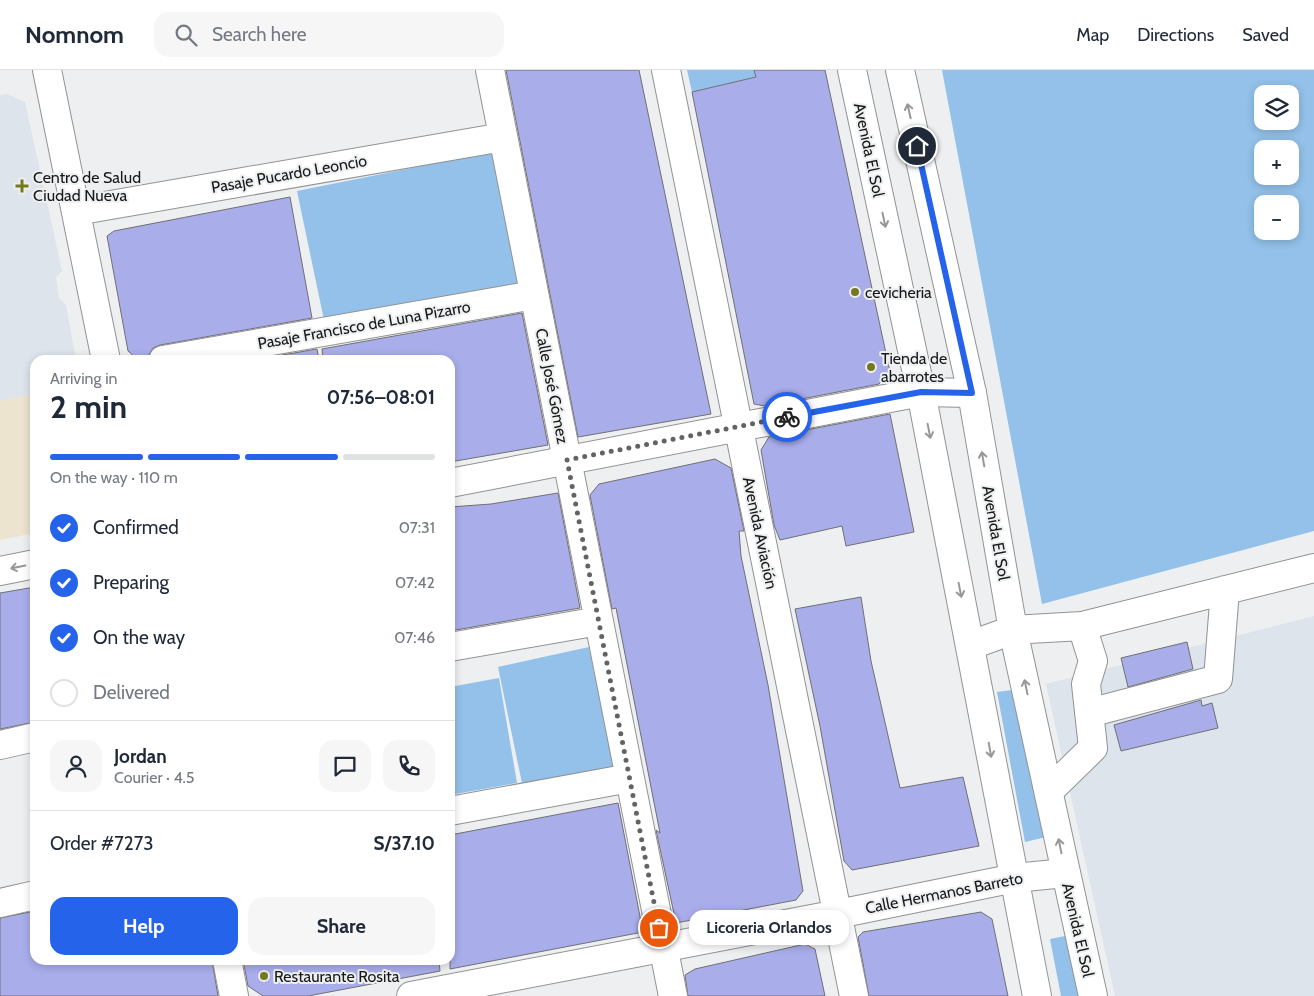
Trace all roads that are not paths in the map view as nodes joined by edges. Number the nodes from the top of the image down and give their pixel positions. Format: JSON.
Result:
{"nodes":[{"id":1,"x":48,"y":70,"type":"edge"},
{"id":2,"x":490,"y":70,"type":"edge"},
{"id":3,"x":666,"y":70,"type":"edge"},
{"id":4,"x":852,"y":70,"type":"edge"},
{"id":5,"x":900,"y":70,"type":"edge"},
{"id":6,"x":503,"y":137,"type":"junction"},
{"id":7,"x":76,"y":211,"type":"junction"},
{"id":8,"x":534,"y":295,"type":"junction"},
{"id":9,"x":105,"y":355,"type":"edge"},
{"id":10,"x":192,"y":355,"type":"edge"},
{"id":11,"x":921,"y":392,"type":"junction"},
{"id":12,"x":972,"y":393,"type":"junction"},
{"id":13,"x":739,"y":426,"type":"junction"},
{"id":14,"x":567,"y":460,"type":"junction"},
{"id":15,"x":455,"y":482,"type":"edge"},
{"id":16,"x":30,"y":565,"type":"edge"},
{"id":17,"x":1314,"y":568,"type":"edge"},
{"id":18,"x":0,"y":571,"type":"edge"},
{"id":19,"x":1225,"y":590,"type":"junction"},
{"id":20,"x":598,"y":621,"type":"junction"},
{"id":21,"x":1082,"y":626,"type":"junction"},
{"id":22,"x":1014,"y":630,"type":"junction"},
{"id":23,"x":971,"y":645,"type":"junction"},
{"id":24,"x":455,"y":646,"type":"edge"},
{"id":25,"x":1089,"y":712,"type":"junction"},
{"id":26,"x":30,"y":739,"type":"edge"},
{"id":27,"x":0,"y":745,"type":"edge"},
{"id":28,"x":630,"y":778,"type":"junction"},
{"id":29,"x":1049,"y":790,"type":"junction"},
{"id":30,"x":455,"y":810,"type":"edge"},
{"id":31,"x":1065,"y":872,"type":"junction"},
{"id":32,"x":1016,"y":878,"type":"junction"},
{"id":33,"x":30,"y":896,"type":"edge"},
{"id":34,"x":0,"y":903,"type":"edge"},
{"id":35,"x":838,"y":914,"type":"junction"},
{"id":36,"x":663,"y":946,"type":"junction"},
{"id":37,"x":227,"y":965,"type":"edge"},
{"id":38,"x":234,"y":996,"type":"edge"},
{"id":39,"x":411,"y":996,"type":"edge"},
{"id":40,"x":673,"y":996,"type":"edge"},
{"id":41,"x":854,"y":996,"type":"edge"},
{"id":42,"x":1037,"y":996,"type":"edge"},
{"id":43,"x":1093,"y":996,"type":"edge"}],
"edges":[{"from":1,"to":7,"type":"street"},
{"from":2,"to":6,"type":"street","name":"Calle José Gómez"},
{"from":3,"to":13,"type":"street","name":"Avenida Aviación"},
{"from":4,"to":11,"type":"street","name":"Avenida El Sol","one_way":true},
{"from":12,"to":5,"type":"street","name":"Avenida El Sol","one_way":true},
{"from":6,"to":7,"type":"street","name":"Pasaje Pucardo Leoncio"},
{"from":6,"to":8,"type":"street","name":"Calle José Gómez"},
{"from":7,"to":9,"type":"street"},
{"from":8,"to":10,"type":"street","name":"Pasaje Francisco de Luna Pizarro"},
{"from":8,"to":14,"type":"street","name":"Calle José Gómez"},
{"from":11,"to":12,"type":"street"},
{"from":11,"to":13,"type":"street"},
{"from":11,"to":23,"type":"street","name":"Avenida El Sol","one_way":true},
{"from":22,"to":12,"type":"street","name":"Avenida El Sol","one_way":true},
{"from":13,"to":14,"type":"street"},
{"from":13,"to":35,"type":"street","name":"Avenida Aviación"},
{"from":14,"to":15,"type":"street"},
{"from":14,"to":20,"type":"street","name":"Calle José Gómez"},
{"from":16,"to":18,"type":"street","one_way":true},
{"from":17,"to":19,"type":"street"},
{"from":19,"to":21,"type":"street"},
{"from":19,"to":25,"type":"street"},
{"from":20,"to":24,"type":"street"},
{"from":20,"to":28,"type":"street","name":"Calle José Gómez"},
{"from":21,"to":22,"type":"street"},
{"from":21,"to":25,"type":"street"},
{"from":22,"to":23,"type":"street"},
{"from":29,"to":22,"type":"street","name":"Avenida El Sol","one_way":true},
{"from":23,"to":32,"type":"street","name":"Avenida El Sol","one_way":true},
{"from":25,"to":29,"type":"street"},
{"from":26,"to":27,"type":"street"},
{"from":28,"to":30,"type":"street"},
{"from":28,"to":36,"type":"street","name":"Calle José Gómez"},
{"from":31,"to":29,"type":"street","name":"Avenida El Sol","one_way":true},
{"from":31,"to":32,"type":"street","name":"Calle Hermanos Barreto"},
{"from":31,"to":43,"type":"street","name":"Avenida El Sol"},
{"from":32,"to":35,"type":"street","name":"Calle Hermanos Barreto"},
{"from":32,"to":42,"type":"street","name":"Avenida El Sol"},
{"from":33,"to":34,"type":"street"},
{"from":35,"to":36,"type":"street","name":"Calle Hermanos Barreto"},
{"from":35,"to":41,"type":"street","name":"Avenida Aviación"},
{"from":36,"to":39,"type":"street","name":"Calle Hermanos Barreto"},
{"from":36,"to":40,"type":"street","name":"Calle José Gómez"},
{"from":37,"to":38,"type":"street"}]}
